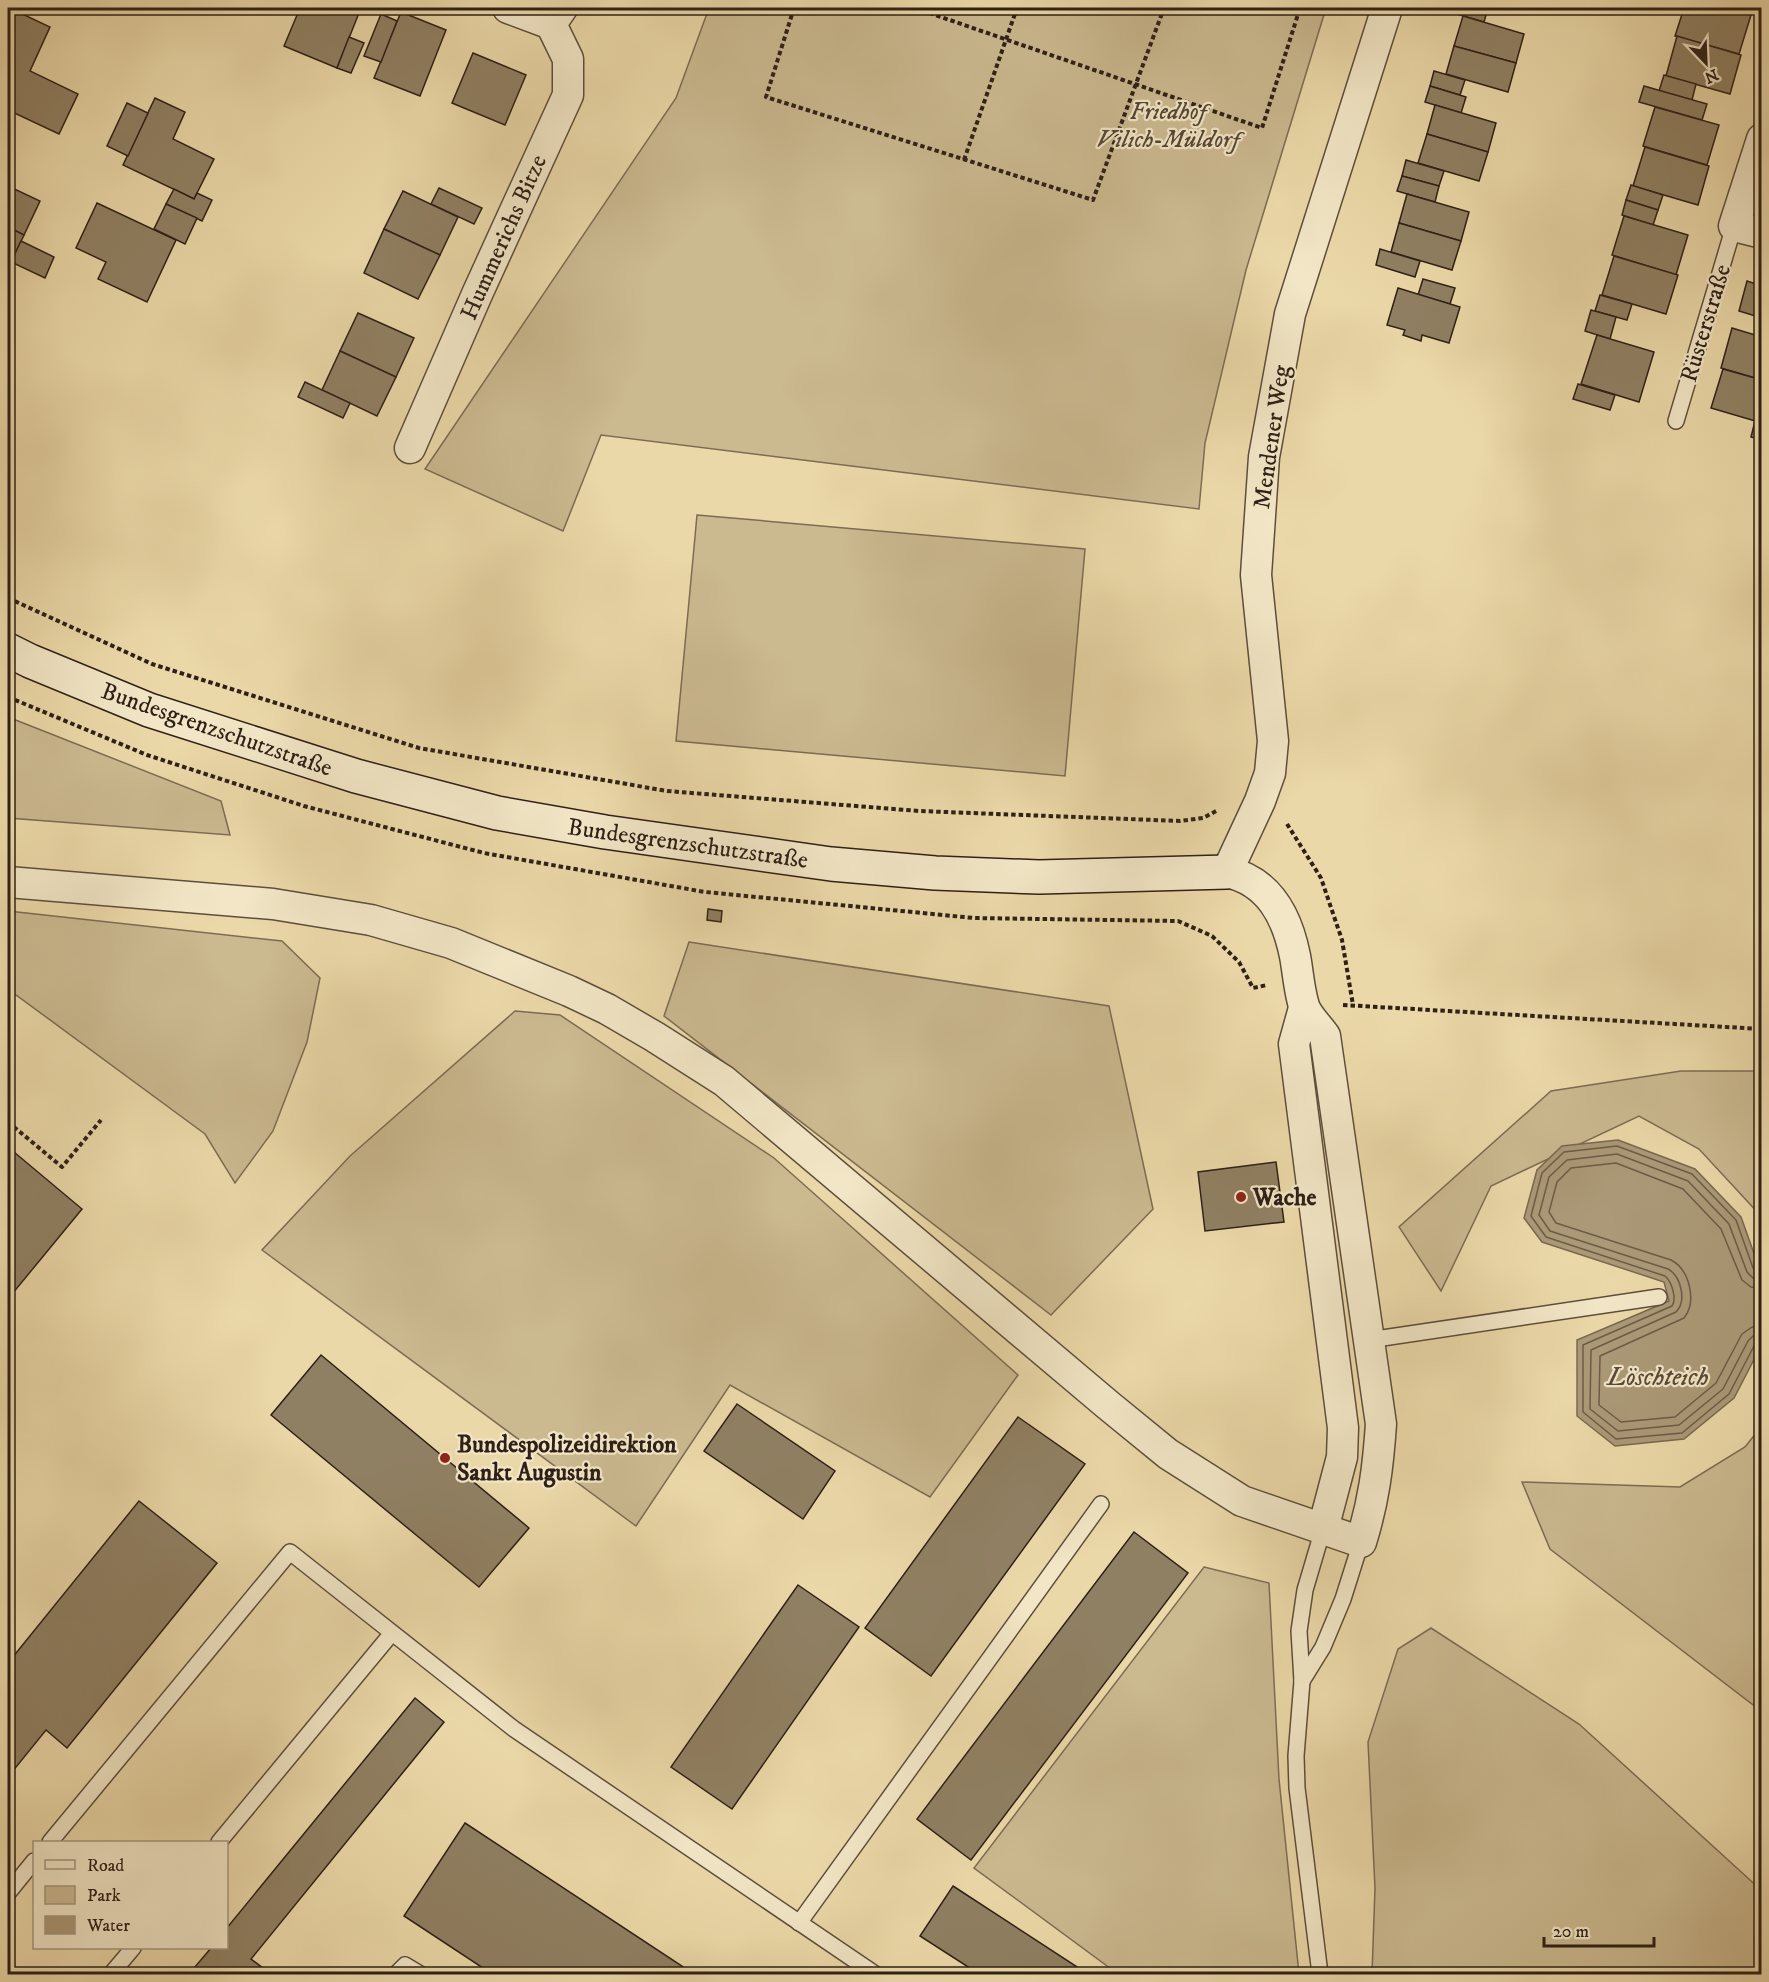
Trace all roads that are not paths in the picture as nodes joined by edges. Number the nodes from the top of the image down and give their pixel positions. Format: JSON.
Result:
{"nodes":[{"id":1,"x":508,"y":8,"type":"edge"},
{"id":2,"x":1387,"y":8,"type":"edge"},
{"id":3,"x":556,"y":16,"type":"edge"},
{"id":4,"x":1760,"y":153,"type":"edge"},
{"id":5,"x":1748,"y":230,"type":"edge"},
{"id":6,"x":1676,"y":421,"type":"dead end"},
{"id":7,"x":410,"y":448,"type":"dead end"},
{"id":8,"x":8,"y":650,"type":"edge"},
{"id":9,"x":1227,"y":872,"type":"junction"},
{"id":10,"x":8,"y":882,"type":"edge"},
{"id":11,"x":1304,"y":1008,"type":"junction"},
{"id":12,"x":1359,"y":1271,"type":"junction"},
{"id":13,"x":1324,"y":1276,"type":"junction"},
{"id":14,"x":1659,"y":1298,"type":"dead end"},
{"id":15,"x":1369,"y":1340,"type":"junction"},
{"id":16,"x":1101,"y":1504,"type":"dead end"},
{"id":17,"x":1323,"y":1529,"type":"junction"},
{"id":18,"x":1361,"y":1542,"type":"junction"},
{"id":19,"x":392,"y":1633,"type":"junction"},
{"id":20,"x":1302,"y":1681,"type":"junction"},
{"id":21,"x":51,"y":1841,"type":"edge"},
{"id":22,"x":220,"y":1841,"type":"edge"},
{"id":23,"x":33,"y":1862,"type":"edge"},
{"id":24,"x":8,"y":1893,"type":"edge"},
{"id":25,"x":799,"y":1923,"type":"junction"},
{"id":26,"x":131,"y":1949,"type":"edge"},
{"id":27,"x":111,"y":1974,"type":"edge"},
{"id":28,"x":396,"y":1974,"type":"edge"},
{"id":29,"x":420,"y":1974,"type":"edge"},
{"id":30,"x":875,"y":1974,"type":"edge"},
{"id":31,"x":1320,"y":1974,"type":"edge"}],
"edges":[{"from":1,"to":3,"type":"street","name":"Hummerichs Bitze"},
{"from":2,"to":9,"type":"street","name":"Mendener Weg"},
{"from":3,"to":7,"type":"street","name":"Hummerichs Bitze"},
{"from":4,"to":5,"type":"street","name":"Rüsterstraße"},
{"from":5,"to":6,"type":"lane","name":"Rüsterstraße"},
{"from":8,"to":9,"type":"street","name":"Bundesgrenzschutzstraße"},
{"from":9,"to":11,"type":"street","name":"Bundesgrenzschutzstraße"},
{"from":10,"to":17,"type":"street"},
{"from":11,"to":12,"type":"street","name":"Bundesgrenzschutzstraße"},
{"from":11,"to":13,"type":"street","name":"Bundesgrenzschutzstraße"},
{"from":12,"to":13,"type":"street"},
{"from":12,"to":15,"type":"street","name":"Bundesgrenzschutzstraße"},
{"from":13,"to":17,"type":"street","name":"Bundesgrenzschutzstraße"},
{"from":14,"to":15,"type":"lane"},
{"from":15,"to":18,"type":"street","name":"Bundesgrenzschutzstraße"},
{"from":16,"to":25,"type":"lane"},
{"from":17,"to":18,"type":"street"},
{"from":17,"to":20,"type":"lane"},
{"from":18,"to":20,"type":"lane"},
{"from":19,"to":21,"type":"lane"},
{"from":19,"to":22,"type":"lane"},
{"from":19,"to":25,"type":"lane"},
{"from":20,"to":31,"type":"lane"},
{"from":23,"to":24,"type":"lane"},
{"from":25,"to":30,"type":"lane"},
{"from":26,"to":27,"type":"lane"},
{"from":28,"to":29,"type":"lane"}]}
